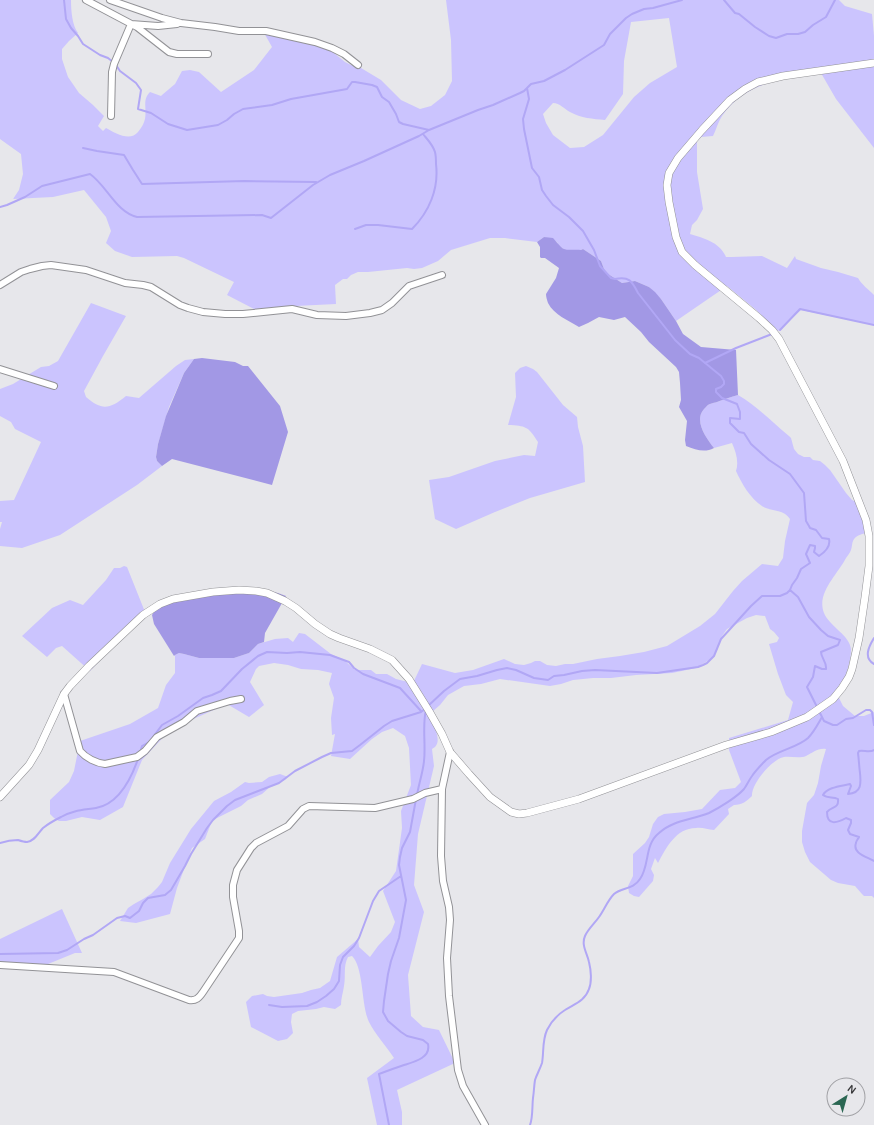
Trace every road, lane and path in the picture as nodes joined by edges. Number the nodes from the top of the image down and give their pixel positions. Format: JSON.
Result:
{"nodes":[{"id":1,"x":86,"y":0,"type":"edge"},
{"id":2,"x":110,"y":0,"type":"edge"},
{"id":3,"x":180,"y":23,"type":"junction"},
{"id":4,"x":131,"y":24,"type":"junction"},
{"id":5,"x":208,"y":54,"type":"dead end"},
{"id":6,"x":874,"y":63,"type":"edge"},
{"id":7,"x":358,"y":65,"type":"dead end"},
{"id":8,"x":111,"y":116,"type":"dead end"},
{"id":9,"x":442,"y":275,"type":"dead end"},
{"id":10,"x":0,"y":285,"type":"edge"},
{"id":11,"x":0,"y":369,"type":"edge"},
{"id":12,"x":54,"y":386,"type":"dead end"},
{"id":13,"x":64,"y":694,"type":"junction"},
{"id":14,"x":241,"y":699,"type":"dead end"},
{"id":15,"x":450,"y":752,"type":"junction"},
{"id":16,"x":442,"y":789,"type":"junction"},
{"id":17,"x":0,"y":797,"type":"edge"},
{"id":18,"x":0,"y":965,"type":"edge"},
{"id":19,"x":485,"y":1125,"type":"edge"}],
"edges":[{"from":1,"to":4,"type":"street"},
{"from":2,"to":3,"type":"street"},
{"from":3,"to":4,"type":"street"},
{"from":3,"to":7,"type":"street"},
{"from":4,"to":5,"type":"street"},
{"from":4,"to":8,"type":"street"},
{"from":6,"to":15,"type":"street"},
{"from":9,"to":10,"type":"street"},
{"from":11,"to":12,"type":"street"},
{"from":13,"to":14,"type":"street"},
{"from":13,"to":15,"type":"street"},
{"from":13,"to":17,"type":"street"},
{"from":15,"to":16,"type":"street"},
{"from":16,"to":18,"type":"street"},
{"from":16,"to":19,"type":"street"}]}
